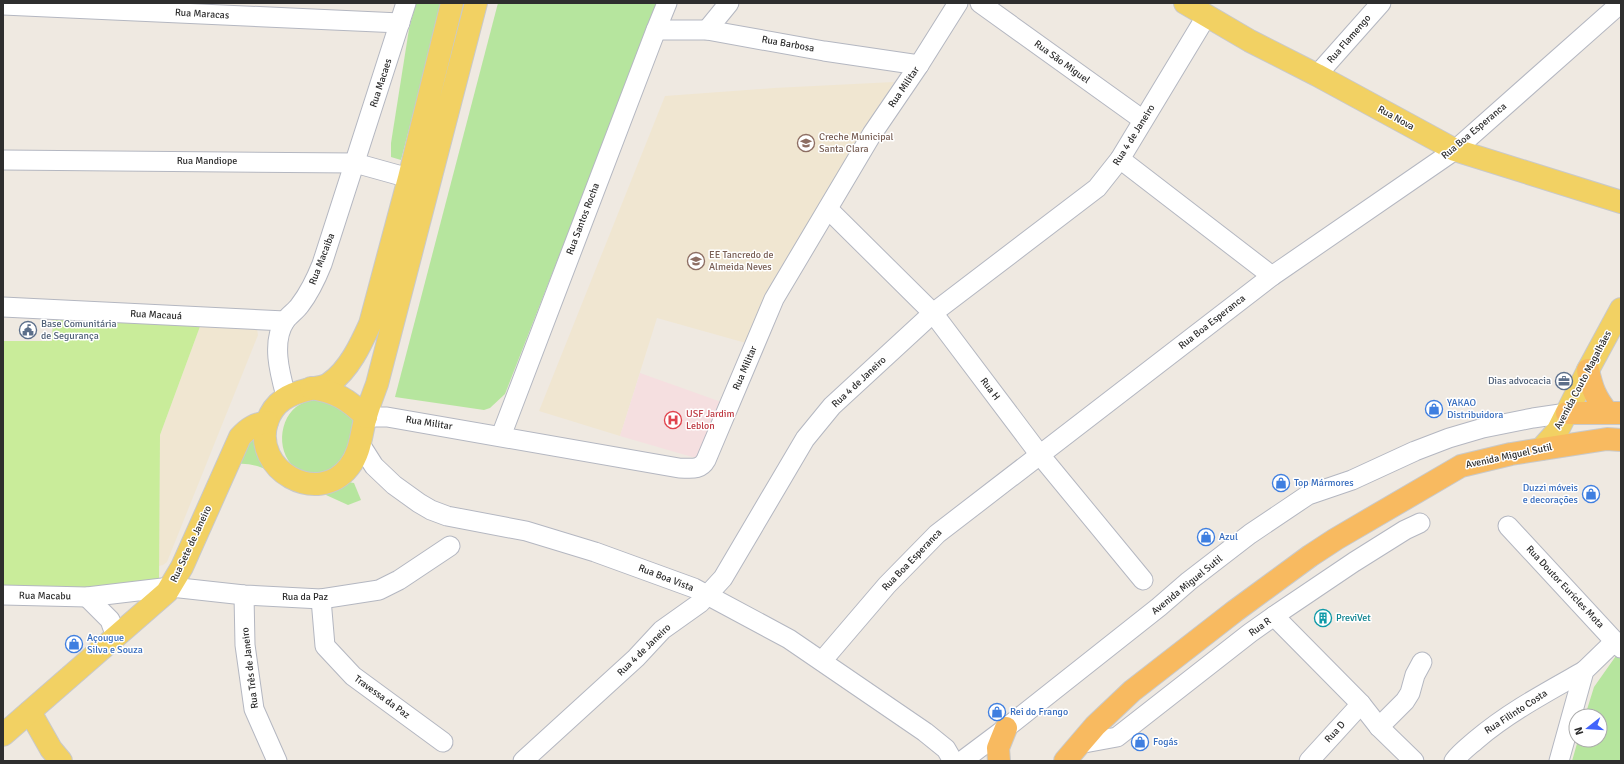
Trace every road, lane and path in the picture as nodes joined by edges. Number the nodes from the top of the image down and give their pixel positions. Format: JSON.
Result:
{"nodes":[{"id":1,"x":406,"y":3,"type":"edge"},
{"id":2,"x":452,"y":3,"type":"edge"},
{"id":3,"x":476,"y":3,"type":"edge"},
{"id":4,"x":667,"y":3,"type":"edge"},
{"id":5,"x":729,"y":3,"type":"edge"},
{"id":6,"x":958,"y":3,"type":"edge"},
{"id":7,"x":980,"y":3,"type":"edge"},
{"id":8,"x":1186,"y":3,"type":"edge"},
{"id":9,"x":1381,"y":3,"type":"edge"},
{"id":10,"x":1621,"y":3,"type":"edge"},
{"id":11,"x":3,"y":5,"type":"edge"},
{"id":12,"x":1207,"y":15,"type":"junction"},
{"id":13,"x":400,"y":23,"type":"junction"},
{"id":14,"x":656,"y":30,"type":"junction"},
{"id":15,"x":708,"y":30,"type":"junction"},
{"id":16,"x":919,"y":65,"type":"junction"},
{"id":17,"x":1317,"y":75,"type":"junction"},
{"id":18,"x":1143,"y":120,"type":"junction"},
{"id":19,"x":1455,"y":150,"type":"junction"},
{"id":20,"x":3,"y":160,"type":"edge"},
{"id":21,"x":1120,"y":160,"type":"junction"},
{"id":22,"x":355,"y":163,"type":"junction"},
{"id":23,"x":409,"y":178,"type":"junction"},
{"id":24,"x":1621,"y":202,"type":"edge"},
{"id":25,"x":828,"y":209,"type":"junction"},
{"id":26,"x":1272,"y":276,"type":"junction"},
{"id":27,"x":3,"y":308,"type":"edge"},
{"id":28,"x":1621,"y":309,"type":"edge"},
{"id":29,"x":933,"y":313,"type":"junction"},
{"id":30,"x":285,"y":321,"type":"junction"},
{"id":31,"x":1588,"y":370,"type":"junction"},
{"id":32,"x":311,"y":388,"type":"junction"},
{"id":33,"x":286,"y":396,"type":"junction"},
{"id":34,"x":1614,"y":412,"type":"edge"},
{"id":35,"x":1567,"y":413,"type":"junction"},
{"id":36,"x":366,"y":417,"type":"junction"},
{"id":37,"x":267,"y":422,"type":"junction"},
{"id":38,"x":501,"y":436,"type":"junction"},
{"id":39,"x":1621,"y":440,"type":"edge"},
{"id":40,"x":360,"y":444,"type":"junction"},
{"id":41,"x":1541,"y":449,"type":"junction"},
{"id":42,"x":1040,"y":455,"type":"junction"},
{"id":43,"x":1420,"y":523,"type":"dead end"},
{"id":44,"x":1508,"y":526,"type":"dead end"},
{"id":45,"x":450,"y":546,"type":"dead end"},
{"id":46,"x":1143,"y":580,"type":"dead end"},
{"id":47,"x":171,"y":587,"type":"junction"},
{"id":48,"x":3,"y":595,"type":"edge"},
{"id":49,"x":244,"y":595,"type":"junction"},
{"id":50,"x":708,"y":595,"type":"junction"},
{"id":51,"x":88,"y":597,"type":"junction"},
{"id":52,"x":321,"y":599,"type":"junction"},
{"id":53,"x":1274,"y":616,"type":"junction"},
{"id":54,"x":116,"y":637,"type":"junction"},
{"id":55,"x":1618,"y":645,"type":"edge"},
{"id":56,"x":822,"y":661,"type":"junction"},
{"id":57,"x":1422,"y":662,"type":"dead end"},
{"id":58,"x":1584,"y":671,"type":"junction"},
{"id":59,"x":1361,"y":704,"type":"junction"},
{"id":60,"x":30,"y":712,"type":"junction"},
{"id":61,"x":1379,"y":727,"type":"junction"},
{"id":62,"x":1006,"y":728,"type":"junction"},
{"id":63,"x":3,"y":735,"type":"edge"},
{"id":64,"x":443,"y":742,"type":"dead end"},
{"id":65,"x":1079,"y":744,"type":"junction"},
{"id":66,"x":61,"y":761,"type":"edge"},
{"id":67,"x":277,"y":761,"type":"edge"},
{"id":68,"x":523,"y":761,"type":"edge"},
{"id":69,"x":953,"y":761,"type":"edge"},
{"id":70,"x":962,"y":761,"type":"edge"},
{"id":71,"x":999,"y":761,"type":"edge"},
{"id":72,"x":1065,"y":761,"type":"edge"},
{"id":73,"x":1309,"y":761,"type":"edge"},
{"id":74,"x":1414,"y":761,"type":"edge"},
{"id":75,"x":1454,"y":761,"type":"edge"},
{"id":76,"x":1559,"y":761,"type":"edge"}],
"edges":[{"from":1,"to":13,"type":"street","name":"Rua Macaes"},
{"from":2,"to":23,"type":"main road"},
{"from":3,"to":36,"type":"main road"},
{"from":4,"to":14,"type":"street","name":"Rua Santos Rocha"},
{"from":5,"to":15,"type":"street"},
{"from":6,"to":16,"type":"street","name":"Rua Militar"},
{"from":7,"to":18,"type":"street","name":"Rua São Miguel"},
{"from":8,"to":12,"type":"main road","name":"Rua Nova"},
{"from":9,"to":17,"type":"street","name":"Rua Flamengo"},
{"from":10,"to":19,"type":"street","name":"Rua Boa Esperanca"},
{"from":11,"to":13,"type":"street","name":"Rua Maracas"},
{"from":12,"to":17,"type":"main road","name":"Rua Nova"},
{"from":12,"to":18,"type":"street","name":"Rua 4 de Janeiro"},
{"from":13,"to":22,"type":"street","name":"Rua Macaes"},
{"from":14,"to":15,"type":"street","name":"Rua Barbosa"},
{"from":14,"to":38,"type":"street","name":"Rua Santos Rocha"},
{"from":15,"to":16,"type":"street","name":"Rua Barbosa"},
{"from":16,"to":25,"type":"street","name":"Rua Militar"},
{"from":17,"to":19,"type":"main road","name":"Rua Nova"},
{"from":18,"to":21,"type":"street","name":"Rua 4 de Janeiro"},
{"from":19,"to":24,"type":"main road","name":"Rua Nova"},
{"from":19,"to":26,"type":"street","name":"Rua Boa Esperanca"},
{"from":20,"to":22,"type":"street","name":"Rua Mandiope"},
{"from":21,"to":26,"type":"street"},
{"from":21,"to":29,"type":"street","name":"Rua 4 de Janeiro"},
{"from":22,"to":23,"type":"street","name":"Rua Mandiope"},
{"from":22,"to":30,"type":"street","name":"Rua Macaiba"},
{"from":23,"to":32,"type":"main road"},
{"from":25,"to":29,"type":"street","name":"Rua H"},
{"from":25,"to":38,"type":"street","name":"Rua Militar"},
{"from":26,"to":42,"type":"street","name":"Rua Boa Esperanca"},
{"from":27,"to":30,"type":"street","name":"Rua Macauá"},
{"from":28,"to":31,"type":"main road","name":"Avenida Couto Magalhães"},
{"from":29,"to":42,"type":"street","name":"Rua H"},
{"from":29,"to":50,"type":"street","name":"Rua 4 de Janeiro"},
{"from":30,"to":33,"type":"street","name":"Rua Macaiba"},
{"from":31,"to":34,"type":"highway"},
{"from":31,"to":35,"type":"main road","name":"Avenida Couto Magalhães"},
{"from":32,"to":33,"type":"main road"},
{"from":32,"to":36,"type":"main road"},
{"from":33,"to":37,"type":"main road"},
{"from":34,"to":35,"type":"highway","name":"Avenida Miguel Sutil"},
{"from":35,"to":41,"type":"main road","name":"Avenida Couto Magalhães"},
{"from":35,"to":62,"type":"street","name":"Avenida Miguel Sutil"},
{"from":36,"to":38,"type":"street","name":"Rua Militar"},
{"from":36,"to":40,"type":"main road"},
{"from":37,"to":40,"type":"main road"},
{"from":37,"to":47,"type":"main road","name":"Rua Sete de Janeiro"},
{"from":39,"to":41,"type":"highway","name":"Avenida Miguel Sutil"},
{"from":40,"to":50,"type":"street","name":"Rua Boa Vista"},
{"from":41,"to":65,"type":"highway","name":"Avenida Miguel Sutil"},
{"from":42,"to":46,"type":"street","name":"Rua H"},
{"from":42,"to":56,"type":"street","name":"Rua Boa Esperanca"},
{"from":43,"to":53,"type":"street"},
{"from":44,"to":55,"type":"street","name":"Rua Doutor Eurícles Mota"},
{"from":45,"to":52,"type":"street","name":"Rua da Paz"},
{"from":47,"to":49,"type":"street","name":"Rua da Paz"},
{"from":47,"to":51,"type":"street","name":"Rua Macabu"},
{"from":47,"to":54,"type":"main road","name":"Rua Sete de Janeiro"},
{"from":48,"to":51,"type":"street","name":"Rua Macabu"},
{"from":49,"to":52,"type":"street","name":"Rua da Paz"},
{"from":49,"to":67,"type":"street","name":"Rua Três de Janeiro"},
{"from":50,"to":56,"type":"street","name":"Rua Boa Vista"},
{"from":50,"to":68,"type":"street","name":"Rua 4 de Janeiro"},
{"from":51,"to":54,"type":"street"},
{"from":52,"to":64,"type":"street","name":"Travessa da Paz"},
{"from":53,"to":59,"type":"street","name":"Rua R"},
{"from":53,"to":65,"type":"street","name":"Rua R"},
{"from":54,"to":60,"type":"main road","name":"Rua Sete de Janeiro"},
{"from":55,"to":58,"type":"street"},
{"from":56,"to":69,"type":"street","name":"Rua Boa Vista"},
{"from":57,"to":61,"type":"street"},
{"from":58,"to":75,"type":"street","name":"Rua Filinto Costa"},
{"from":58,"to":76,"type":"street"},
{"from":59,"to":61,"type":"street","name":"Rua R"},
{"from":59,"to":73,"type":"street","name":"Rua D"},
{"from":60,"to":63,"type":"main road","name":"Rua Sete de Janeiro"},
{"from":60,"to":66,"type":"main road"},
{"from":61,"to":74,"type":"street","name":"Rua R"},
{"from":62,"to":70,"type":"street","name":"Avenida Miguel Sutil"},
{"from":62,"to":71,"type":"highway"},
{"from":65,"to":72,"type":"highway","name":"Avenida Miguel Sutil"}]}
